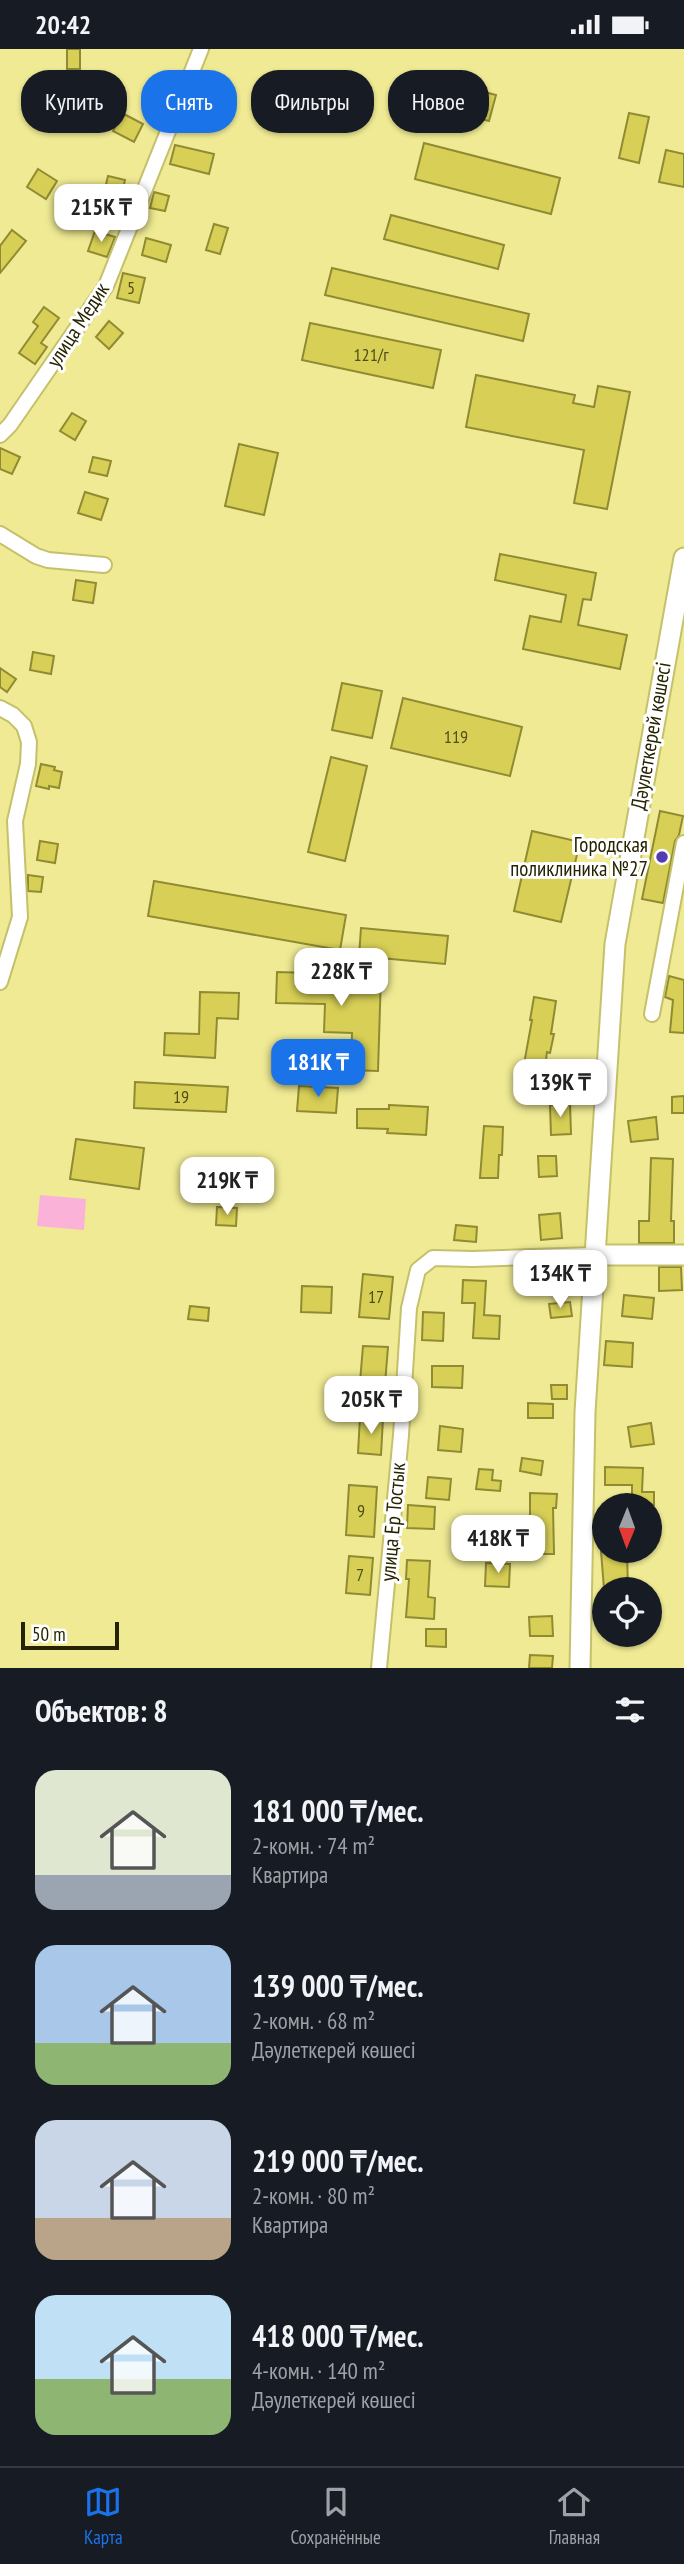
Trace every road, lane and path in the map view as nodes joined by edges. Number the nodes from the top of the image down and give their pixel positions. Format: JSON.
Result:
{"nodes":[{"id":1,"x":201,"y":49,"type":"edge"},
{"id":2,"x":0,"y":435,"type":"edge"},
{"id":3,"x":0,"y":534,"type":"edge"},
{"id":4,"x":684,"y":558,"type":"edge"},
{"id":5,"x":104,"y":565,"type":"dead end"},
{"id":6,"x":675,"y":645,"type":"edge"},
{"id":7,"x":0,"y":708,"type":"edge"},
{"id":8,"x":684,"y":843,"type":"edge"},
{"id":9,"x":0,"y":982,"type":"edge"},
{"id":10,"x":652,"y":1013,"type":"dead end"},
{"id":11,"x":594,"y":1255,"type":"junction"},
{"id":12,"x":684,"y":1255,"type":"edge"},
{"id":13,"x":379,"y":1668,"type":"edge"},
{"id":14,"x":580,"y":1668,"type":"edge"}],
"edges":[{"from":1,"to":2,"type":"street","name":"улица Медик"},
{"from":3,"to":5,"type":"street"},
{"from":4,"to":6,"type":"main road","name":"Дәулеткерей көшесі"},
{"from":6,"to":11,"type":"main road","name":"Дәулеткерей көшесі"},
{"from":7,"to":9,"type":"street"},
{"from":8,"to":10,"type":"street"},
{"from":11,"to":12,"type":"main road"},
{"from":11,"to":13,"type":"street","name":"улица Ер Тостык"},
{"from":11,"to":14,"type":"main road","name":"Дәулеткерей көшесі"}]}
